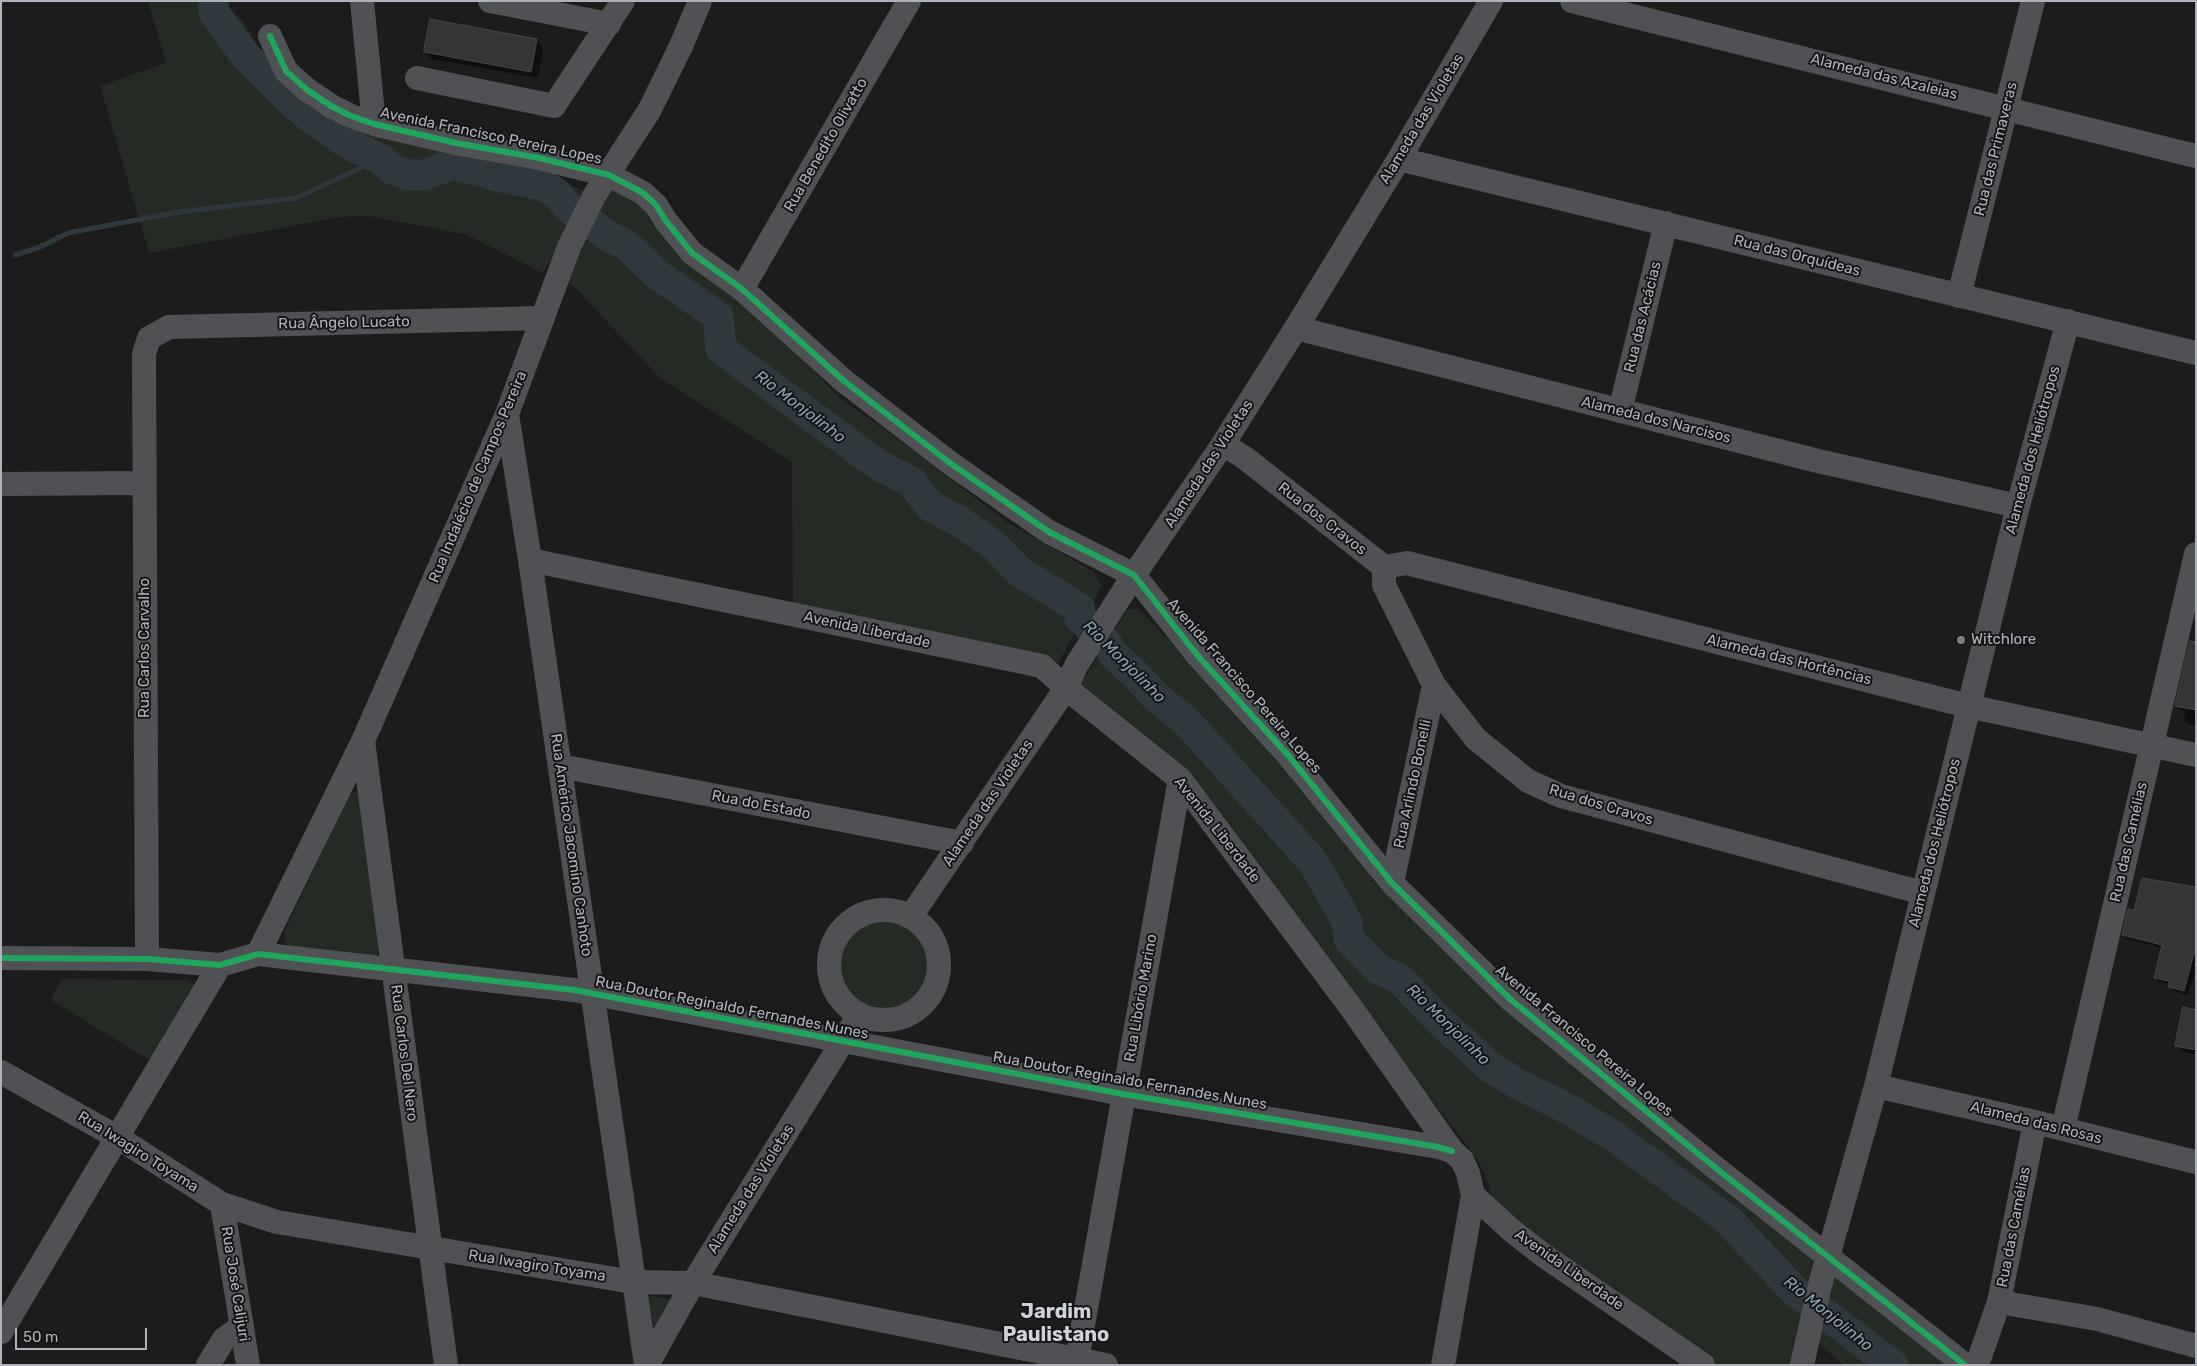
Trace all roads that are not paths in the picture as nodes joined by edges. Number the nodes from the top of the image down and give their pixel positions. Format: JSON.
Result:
{"nodes":[{"id":1,"x":362,"y":1,"type":"edge"},
{"id":2,"x":490,"y":1,"type":"edge"},
{"id":3,"x":623,"y":1,"type":"edge"},
{"id":4,"x":700,"y":1,"type":"edge"},
{"id":5,"x":909,"y":1,"type":"edge"},
{"id":6,"x":1491,"y":1,"type":"edge"},
{"id":7,"x":1572,"y":1,"type":"edge"},
{"id":8,"x":2033,"y":1,"type":"edge"},
{"id":9,"x":609,"y":24,"type":"junction"},
{"id":10,"x":270,"y":36,"type":"dead end"},
{"id":11,"x":417,"y":78,"type":"dead end"},
{"id":12,"x":2006,"y":107,"type":"junction"},
{"id":13,"x":374,"y":124,"type":"junction"},
{"id":14,"x":2196,"y":156,"type":"edge"},
{"id":15,"x":1399,"y":159,"type":"junction"},
{"id":16,"x":609,"y":175,"type":"junction"},
{"id":17,"x":1666,"y":224,"type":"junction"},
{"id":18,"x":742,"y":290,"type":"junction"},
{"id":19,"x":1960,"y":296,"type":"junction"},
{"id":20,"x":543,"y":318,"type":"junction"},
{"id":21,"x":2068,"y":321,"type":"junction"},
{"id":22,"x":1296,"y":328,"type":"junction"},
{"id":23,"x":149,"y":338,"type":"joint"},
{"id":24,"x":2196,"y":353,"type":"edge"},
{"id":25,"x":1620,"y":411,"type":"junction"},
{"id":26,"x":507,"y":414,"type":"junction"},
{"id":27,"x":1223,"y":444,"type":"junction"},
{"id":28,"x":144,"y":483,"type":"junction"},
{"id":29,"x":1,"y":484,"type":"edge"},
{"id":30,"x":2018,"y":506,"type":"junction"},
{"id":31,"x":2196,"y":554,"type":"edge"},
{"id":32,"x":530,"y":560,"type":"junction"},
{"id":33,"x":1384,"y":567,"type":"junction"},
{"id":34,"x":1129,"y":584,"type":"junction"},
{"id":35,"x":1434,"y":686,"type":"junction"},
{"id":36,"x":1066,"y":688,"type":"junction"},
{"id":37,"x":1968,"y":706,"type":"junction"},
{"id":38,"x":363,"y":741,"type":"junction"},
{"id":39,"x":2150,"y":746,"type":"junction"},
{"id":40,"x":2196,"y":755,"type":"edge"},
{"id":41,"x":560,"y":766,"type":"junction"},
{"id":42,"x":1180,"y":779,"type":"junction"},
{"id":43,"x":962,"y":843,"type":"junction"},
{"id":44,"x":1392,"y":883,"type":"junction"},
{"id":45,"x":1923,"y":893,"type":"junction"},
{"id":46,"x":911,"y":916,"type":"junction"},
{"id":47,"x":258,"y":954,"type":"junction"},
{"id":48,"x":1,"y":958,"type":"edge"},
{"id":49,"x":147,"y":959,"type":"junction"},
{"id":50,"x":220,"y":965,"type":"junction"},
{"id":51,"x":394,"y":970,"type":"junction"},
{"id":52,"x":592,"y":994,"type":"junction"},
{"id":53,"x":858,"y":1015,"type":"junction"},
{"id":54,"x":843,"y":1041,"type":"junction"},
{"id":55,"x":1,"y":1072,"type":"edge"},
{"id":56,"x":1876,"y":1086,"type":"junction"},
{"id":57,"x":1123,"y":1094,"type":"junction"},
{"id":58,"x":2035,"y":1122,"type":"junction"},
{"id":59,"x":2062,"y":1129,"type":"junction"},
{"id":60,"x":117,"y":1137,"type":"junction"},
{"id":61,"x":1452,"y":1151,"type":"junction"},
{"id":62,"x":2196,"y":1162,"type":"edge"},
{"id":63,"x":1473,"y":1195,"type":"junction"},
{"id":64,"x":222,"y":1204,"type":"junction"},
{"id":65,"x":429,"y":1248,"type":"junction"},
{"id":66,"x":1828,"y":1257,"type":"junction"},
{"id":67,"x":633,"y":1282,"type":"junction"},
{"id":68,"x":693,"y":1283,"type":"junction"},
{"id":69,"x":1999,"y":1302,"type":"junction"},
{"id":70,"x":242,"y":1326,"type":"junction"},
{"id":71,"x":1,"y":1332,"type":"edge"},
{"id":72,"x":2196,"y":1346,"type":"edge"},
{"id":73,"x":1077,"y":1362,"type":"edge"},
{"id":74,"x":208,"y":1365,"type":"edge"},
{"id":75,"x":248,"y":1365,"type":"edge"},
{"id":76,"x":446,"y":1365,"type":"edge"},
{"id":77,"x":646,"y":1365,"type":"edge"},
{"id":78,"x":1106,"y":1365,"type":"edge"},
{"id":79,"x":1443,"y":1365,"type":"edge"},
{"id":80,"x":1703,"y":1365,"type":"edge"},
{"id":81,"x":1802,"y":1365,"type":"edge"},
{"id":82,"x":1964,"y":1365,"type":"edge"},
{"id":83,"x":1977,"y":1365,"type":"edge"}],
"edges":[{"from":1,"to":13,"type":"street"},
{"from":2,"to":9,"type":"street"},
{"from":3,"to":9,"type":"street"},
{"from":4,"to":16,"type":"street","name":"Rua Indalécio de Campos Pereira"},
{"from":5,"to":18,"type":"street","name":"Rua Benedito Olivatto"},
{"from":6,"to":15,"type":"street","name":"Alameda das Violetas"},
{"from":7,"to":12,"type":"street","name":"Alameda das Azaleias"},
{"from":8,"to":12,"type":"street","name":"Rua das Primaveras"},
{"from":9,"to":11,"type":"street"},
{"from":10,"to":13,"type":"street","name":"Avenida Francisco Pereira Lopes"},
{"from":12,"to":14,"type":"street","name":"Alameda das Azaleias"},
{"from":12,"to":19,"type":"street","name":"Rua das Primaveras"},
{"from":13,"to":16,"type":"street","name":"Avenida Francisco Pereira Lopes"},
{"from":15,"to":17,"type":"street","name":"Rua das Orquídeas"},
{"from":15,"to":22,"type":"street","name":"Alameda das Violetas"},
{"from":16,"to":18,"type":"street","name":"Avenida Francisco Pereira Lopes"},
{"from":16,"to":20,"type":"street","name":"Rua Indalécio de Campos Pereira"},
{"from":17,"to":19,"type":"street","name":"Rua das Orquídeas"},
{"from":17,"to":25,"type":"street","name":"Rua das Acácias"},
{"from":18,"to":34,"type":"street","name":"Avenida Francisco Pereira Lopes"},
{"from":19,"to":21,"type":"street","name":"Rua das Orquídeas"},
{"from":20,"to":23,"type":"street","name":"Rua Ângelo Lucato"},
{"from":20,"to":26,"type":"street","name":"Rua Indalécio de Campos Pereira"},
{"from":21,"to":24,"type":"street","name":"Rua das Orquídeas"},
{"from":21,"to":30,"type":"street","name":"Alameda dos Heliótropos"},
{"from":22,"to":25,"type":"street","name":"Alameda dos Narcisos"},
{"from":22,"to":27,"type":"street","name":"Alameda das Violetas"},
{"from":23,"to":28,"type":"street","name":"Rua Carlos Carvalho"},
{"from":25,"to":30,"type":"street","name":"Alameda dos Narcisos"},
{"from":26,"to":32,"type":"street","name":"Rua Américo Jacomino Canhoto"},
{"from":26,"to":38,"type":"street","name":"Rua Indalécio de Campos Pereira"},
{"from":27,"to":33,"type":"street","name":"Rua dos Cravos"},
{"from":27,"to":34,"type":"street","name":"Alameda das Violetas"},
{"from":28,"to":29,"type":"street"},
{"from":28,"to":49,"type":"street","name":"Rua Carlos Carvalho"},
{"from":30,"to":37,"type":"street","name":"Alameda dos Heliótropos"},
{"from":31,"to":39,"type":"street","name":"Rua das Camélias"},
{"from":32,"to":36,"type":"street","name":"Avenida Liberdade"},
{"from":32,"to":41,"type":"street","name":"Rua Américo Jacomino Canhoto"},
{"from":33,"to":35,"type":"street","name":"Rua dos Cravos"},
{"from":33,"to":37,"type":"street","name":"Alameda das Hortências"},
{"from":34,"to":36,"type":"street","name":"Alameda das Violetas"},
{"from":34,"to":44,"type":"street","name":"Avenida Francisco Pereira Lopes"},
{"from":35,"to":44,"type":"street","name":"Rua Arlindo Bonelli"},
{"from":35,"to":45,"type":"street","name":"Rua dos Cravos"},
{"from":36,"to":42,"type":"street","name":"Avenida Liberdade"},
{"from":36,"to":43,"type":"street","name":"Alameda das Violetas"},
{"from":37,"to":39,"type":"street","name":"Alameda das Hortências"},
{"from":37,"to":45,"type":"street","name":"Alameda dos Heliótropos"},
{"from":38,"to":47,"type":"street","name":"Rua Indalécio de Campos Pereira"},
{"from":38,"to":51,"type":"street","name":"Rua Carlos Del Nero"},
{"from":39,"to":40,"type":"street","name":"Alameda das Hortências"},
{"from":39,"to":59,"type":"street","name":"Rua das Camélias"},
{"from":41,"to":43,"type":"street","name":"Rua do Estado"},
{"from":41,"to":52,"type":"street","name":"Rua Américo Jacomino Canhoto"},
{"from":42,"to":57,"type":"street","name":"Rua Libório Marino"},
{"from":42,"to":61,"type":"street","name":"Avenida Liberdade"},
{"from":43,"to":46,"type":"street","name":"Alameda das Violetas"},
{"from":44,"to":66,"type":"street","name":"Avenida Francisco Pereira Lopes"},
{"from":45,"to":56,"type":"street","name":"Alameda dos Heliótropos"},
{"from":46,"to":53,"type":"street"},
{"from":46,"to":53,"type":"street"},
{"from":47,"to":50,"type":"street","name":"Rua Doutor Reginaldo Fernandes Nunes"},
{"from":47,"to":51,"type":"street","name":"Rua Doutor Reginaldo Fernandes Nunes"},
{"from":48,"to":49,"type":"street","name":"Rua Doutor Reginaldo Fernandes Nunes"},
{"from":49,"to":50,"type":"street","name":"Rua Doutor Reginaldo Fernandes Nunes"},
{"from":50,"to":60,"type":"street"},
{"from":51,"to":52,"type":"street","name":"Rua Doutor Reginaldo Fernandes Nunes"},
{"from":51,"to":65,"type":"street","name":"Rua Carlos Del Nero"},
{"from":52,"to":54,"type":"street","name":"Rua Doutor Reginaldo Fernandes Nunes"},
{"from":52,"to":67,"type":"street","name":"Rua Américo Jacomino Canhoto"},
{"from":53,"to":54,"type":"street","name":"Alameda das Violetas"},
{"from":54,"to":57,"type":"street","name":"Rua Doutor Reginaldo Fernandes Nunes"},
{"from":54,"to":68,"type":"street","name":"Alameda das Violetas"},
{"from":55,"to":60,"type":"street","name":"Rua Iwagiro Toyama"},
{"from":56,"to":58,"type":"street","name":"Alameda das Rosas"},
{"from":56,"to":66,"type":"street","name":"Alameda dos Heliótropos"},
{"from":57,"to":61,"type":"street","name":"Rua Doutor Reginaldo Fernandes Nunes"},
{"from":57,"to":73,"type":"street","name":"Rua Libório Marino"},
{"from":58,"to":59,"type":"street","name":"Alameda das Rosas"},
{"from":58,"to":69,"type":"street","name":"Rua das Camélias"},
{"from":59,"to":62,"type":"street","name":"Alameda das Rosas"},
{"from":60,"to":64,"type":"street","name":"Rua Iwagiro Toyama"},
{"from":60,"to":71,"type":"street"},
{"from":61,"to":63,"type":"street","name":"Avenida Liberdade"},
{"from":63,"to":79,"type":"street"},
{"from":63,"to":80,"type":"street","name":"Avenida Liberdade"},
{"from":64,"to":65,"type":"street","name":"Rua Iwagiro Toyama"},
{"from":64,"to":70,"type":"street","name":"Rua José Calijuri"},
{"from":65,"to":67,"type":"street","name":"Rua Iwagiro Toyama"},
{"from":65,"to":76,"type":"street","name":"Rua Carlos Del Nero"},
{"from":66,"to":81,"type":"street","name":"Alameda dos Heliótropos"},
{"from":66,"to":82,"type":"street","name":"Avenida Francisco Pereira Lopes"},
{"from":67,"to":68,"type":"street","name":"Rua Iwagiro Toyama"},
{"from":67,"to":77,"type":"street","name":"Rua Américo Jacomino Canhoto"},
{"from":68,"to":73,"type":"street","name":"Rua Iwagiro Toyama"},
{"from":68,"to":77,"type":"street","name":"Alameda das Violetas"},
{"from":69,"to":72,"type":"street"},
{"from":69,"to":83,"type":"street","name":"Rua das Camélias"},
{"from":70,"to":74,"type":"street"},
{"from":70,"to":75,"type":"street","name":"Rua José Calijuri"},
{"from":73,"to":78,"type":"street","name":"Rua Iwagiro Toyama"}]}
